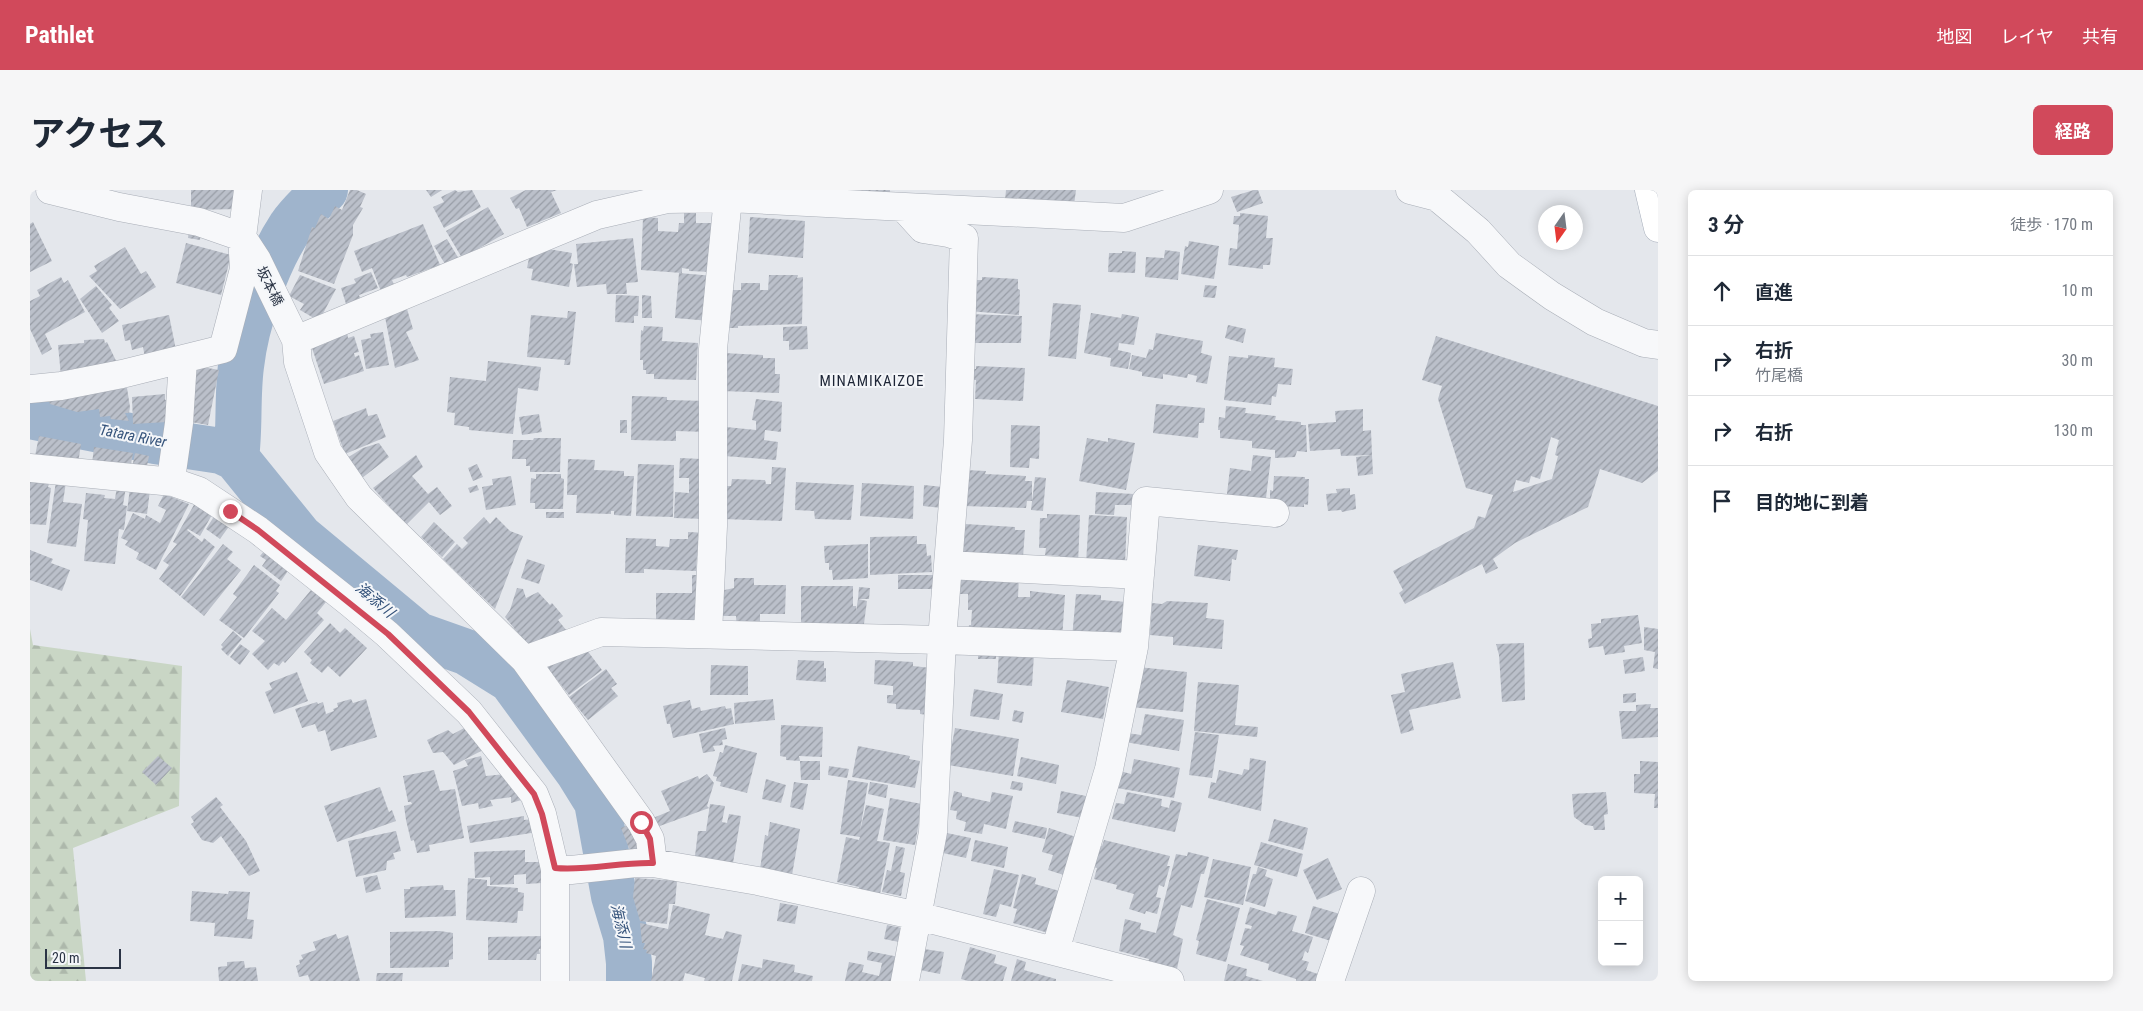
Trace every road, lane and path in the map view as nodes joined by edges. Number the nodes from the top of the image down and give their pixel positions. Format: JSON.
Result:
{"nodes":[{"id":1,"x":50,"y":190,"type":"edge"},
{"id":2,"x":248,"y":190,"type":"edge"},
{"id":3,"x":1209,"y":190,"type":"edge"},
{"id":4,"x":1410,"y":190,"type":"edge"},
{"id":5,"x":1649,"y":190,"type":"edge"},
{"id":6,"x":728,"y":198,"type":"junction"},
{"id":7,"x":904,"y":208,"type":"junction"},
{"id":8,"x":1657,"y":225,"type":"edge"},
{"id":9,"x":249,"y":248,"type":"junction"},
{"id":10,"x":296,"y":340,"type":"junction"},
{"id":11,"x":1658,"y":345,"type":"edge"},
{"id":12,"x":183,"y":360,"type":"junction"},
{"id":13,"x":30,"y":389,"type":"edge"},
{"id":14,"x":30,"y":468,"type":"edge"},
{"id":15,"x":172,"y":477,"type":"junction"},
{"id":16,"x":1275,"y":513,"type":"dead end"},
{"id":17,"x":948,"y":565,"type":"junction"},
{"id":18,"x":1140,"y":575,"type":"junction"},
{"id":19,"x":708,"y":633,"type":"junction"},
{"id":20,"x":942,"y":640,"type":"junction"},
{"id":21,"x":1134,"y":647,"type":"junction"},
{"id":22,"x":525,"y":660,"type":"junction"},
{"id":23,"x":644,"y":863,"type":"junction"},
{"id":24,"x":563,"y":869,"type":"junction"},
{"id":25,"x":1361,"y":891,"type":"dead end"},
{"id":26,"x":918,"y":916,"type":"junction"},
{"id":27,"x":1055,"y":951,"type":"junction"},
{"id":28,"x":555,"y":981,"type":"edge"},
{"id":29,"x":905,"y":981,"type":"edge"},
{"id":30,"x":1169,"y":981,"type":"edge"},
{"id":31,"x":1330,"y":981,"type":"edge"}],
"edges":[{"from":1,"to":9,"type":"street"},
{"from":2,"to":9,"type":"street"},
{"from":3,"to":7,"type":"street"},
{"from":4,"to":11,"type":"street"},
{"from":5,"to":8,"type":"main road"},
{"from":6,"to":7,"type":"street"},
{"from":6,"to":10,"type":"street"},
{"from":6,"to":19,"type":"street"},
{"from":7,"to":17,"type":"street"},
{"from":9,"to":10,"type":"street","name":"坂本橋"},
{"from":9,"to":12,"type":"street"},
{"from":10,"to":22,"type":"street","name":"坂本橋"},
{"from":12,"to":13,"type":"street"},
{"from":12,"to":15,"type":"street"},
{"from":14,"to":15,"type":"street"},
{"from":15,"to":24,"type":"street"},
{"from":16,"to":18,"type":"street"},
{"from":17,"to":18,"type":"street"},
{"from":17,"to":20,"type":"street"},
{"from":18,"to":21,"type":"street"},
{"from":19,"to":20,"type":"street"},
{"from":19,"to":22,"type":"street"},
{"from":20,"to":21,"type":"street"},
{"from":20,"to":26,"type":"street"},
{"from":21,"to":27,"type":"street"},
{"from":22,"to":23,"type":"street","name":"坂本橋"},
{"from":23,"to":24,"type":"street"},
{"from":23,"to":26,"type":"street"},
{"from":24,"to":28,"type":"street"},
{"from":25,"to":31,"type":"street"},
{"from":26,"to":27,"type":"street"},
{"from":26,"to":29,"type":"street"},
{"from":27,"to":30,"type":"street"}]}
